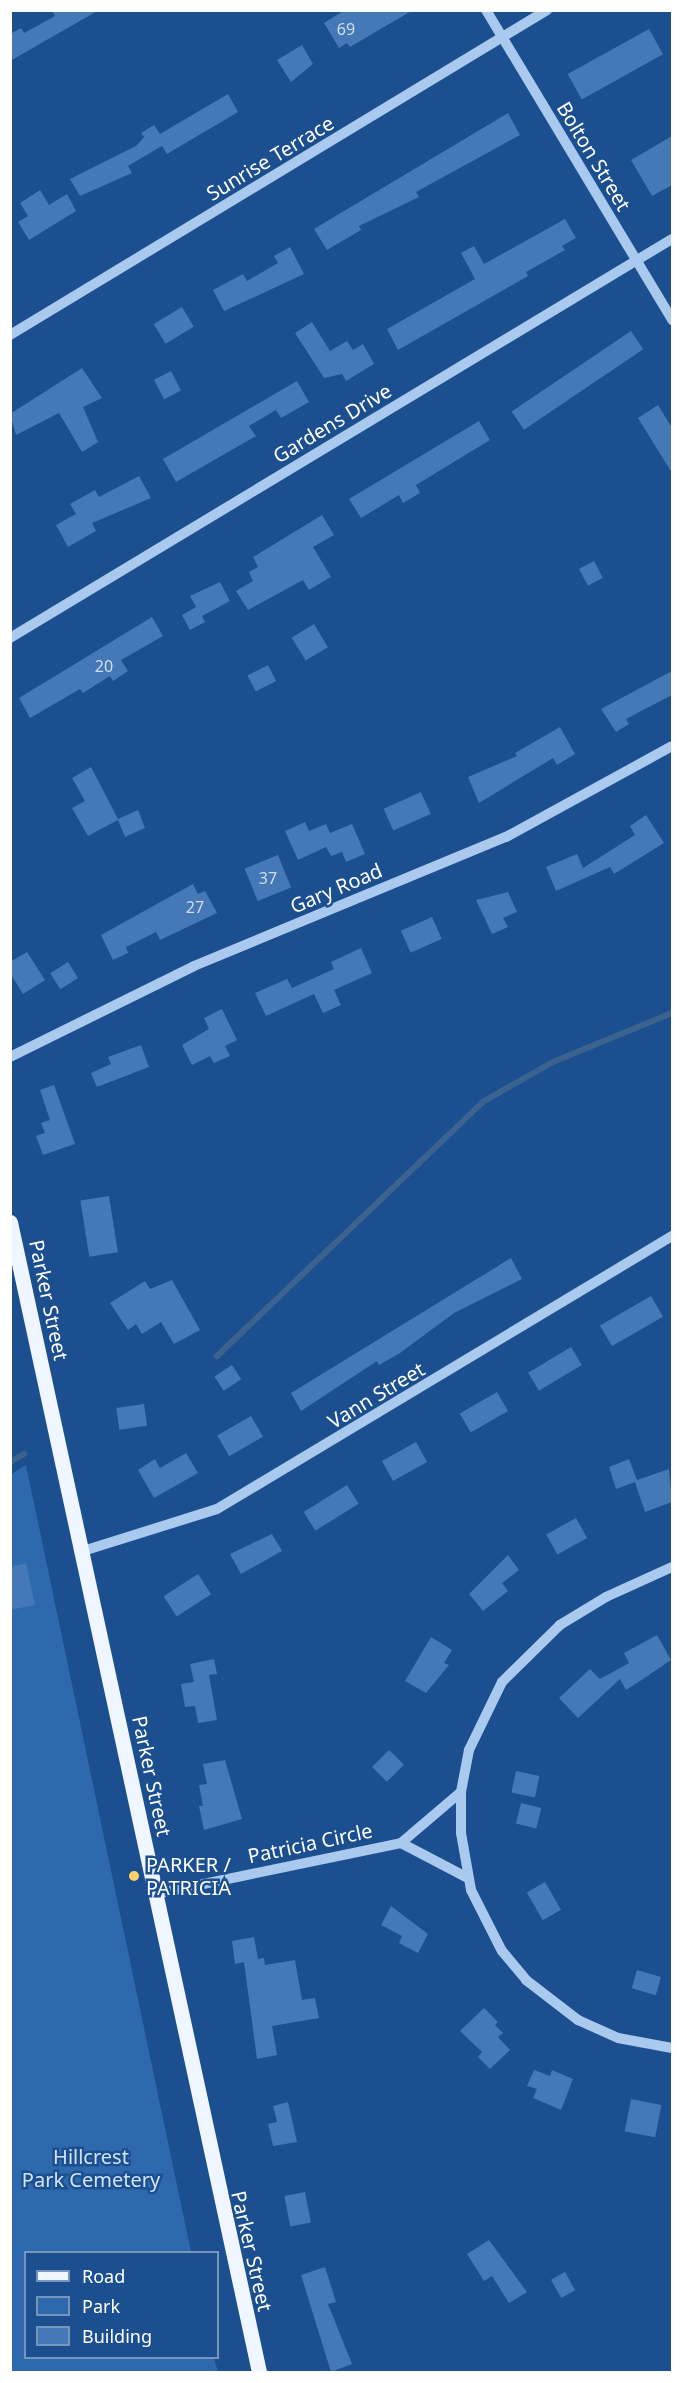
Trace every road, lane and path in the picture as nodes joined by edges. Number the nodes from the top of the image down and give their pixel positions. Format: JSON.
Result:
{"nodes":[{"id":1,"x":486,"y":10,"type":"edge"},
{"id":2,"x":547,"y":10,"type":"edge"},
{"id":3,"x":502,"y":38,"type":"junction"},
{"id":4,"x":672,"y":239,"type":"edge"},
{"id":5,"x":635,"y":260,"type":"junction"},
{"id":6,"x":672,"y":320,"type":"edge"},
{"id":7,"x":10,"y":335,"type":"edge"},
{"id":8,"x":10,"y":638,"type":"edge"},
{"id":9,"x":672,"y":746,"type":"edge"},
{"id":10,"x":10,"y":1057,"type":"edge"},
{"id":11,"x":10,"y":1222,"type":"edge"},
{"id":12,"x":672,"y":1236,"type":"edge"},
{"id":13,"x":83,"y":1551,"type":"junction"},
{"id":14,"x":672,"y":1567,"type":"edge"},
{"id":15,"x":461,"y":1792,"type":"junction"},
{"id":16,"x":401,"y":1843,"type":"junction"},
{"id":17,"x":468,"y":1878,"type":"junction"},
{"id":18,"x":155,"y":1894,"type":"junction"},
{"id":19,"x":672,"y":2048,"type":"edge"},
{"id":20,"x":259,"y":2373,"type":"edge"}],
"edges":[{"from":1,"to":3,"type":"street","name":"Bolton Street"},
{"from":2,"to":3,"type":"street","name":"Sunrise Terrace"},
{"from":3,"to":5,"type":"street","name":"Bolton Street"},
{"from":3,"to":7,"type":"street","name":"Sunrise Terrace"},
{"from":4,"to":5,"type":"street","name":"Gardens Drive"},
{"from":5,"to":6,"type":"street","name":"Bolton Street"},
{"from":5,"to":8,"type":"street","name":"Gardens Drive"},
{"from":9,"to":10,"type":"street","name":"Gary Road"},
{"from":11,"to":13,"type":"main road","name":"Parker Street"},
{"from":12,"to":13,"type":"street","name":"Vann Street"},
{"from":13,"to":18,"type":"main road","name":"Parker Street"},
{"from":14,"to":15,"type":"street"},
{"from":15,"to":16,"type":"street","name":"Patricia Circle"},
{"from":15,"to":17,"type":"street"},
{"from":16,"to":17,"type":"street","name":"Patricia Circle"},
{"from":16,"to":18,"type":"street","name":"Patricia Circle"},
{"from":17,"to":19,"type":"street"},
{"from":18,"to":20,"type":"main road","name":"Parker Street"}]}
